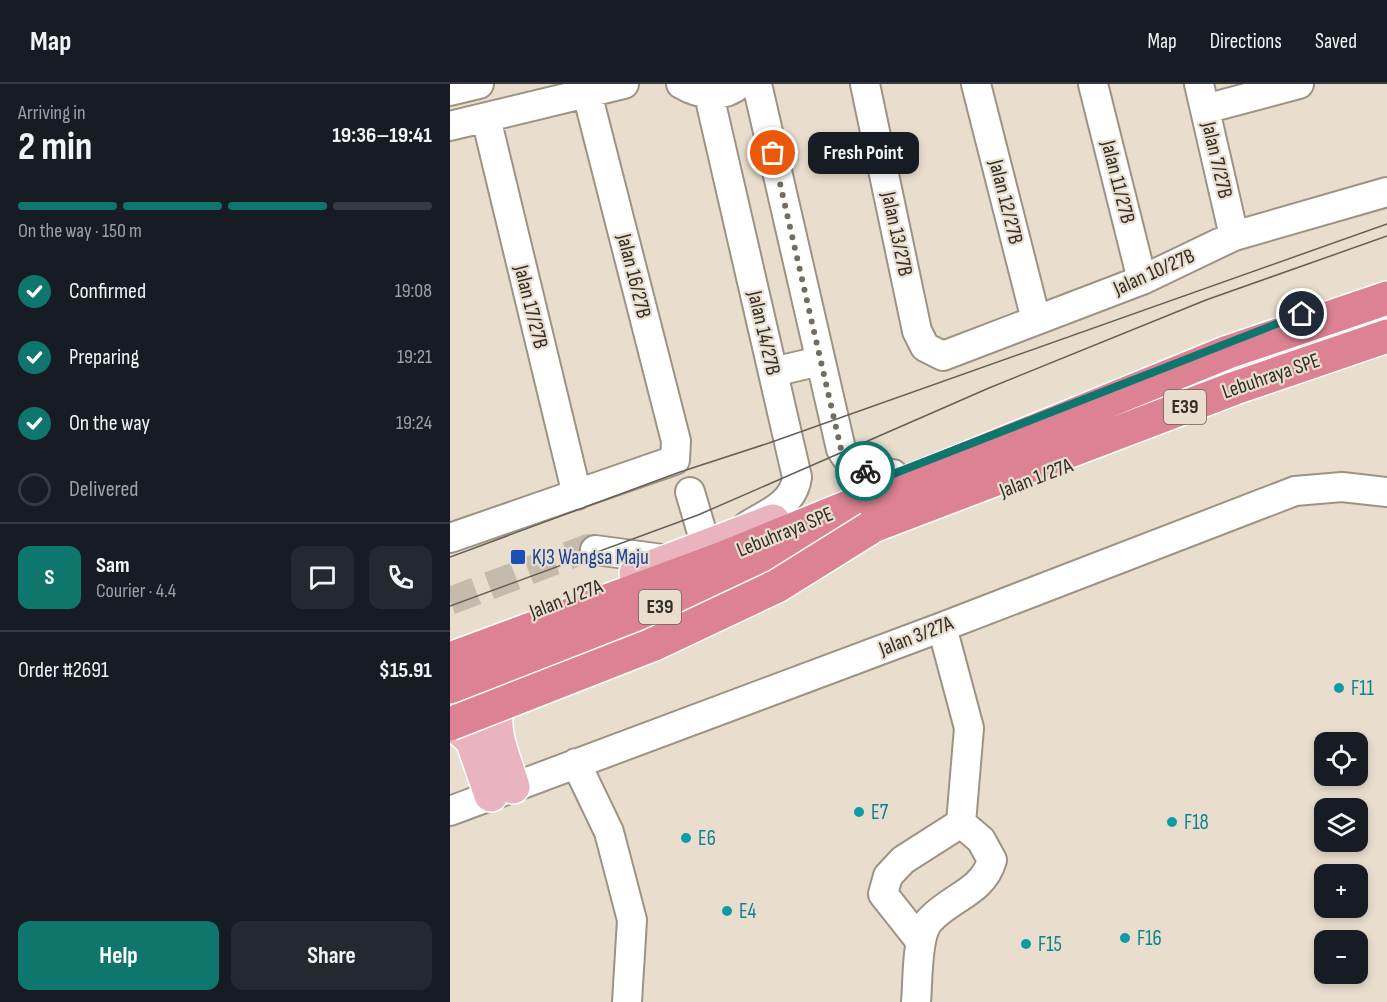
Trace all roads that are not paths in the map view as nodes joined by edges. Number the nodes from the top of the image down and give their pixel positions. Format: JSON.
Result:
{"nodes":[{"id":1,"x":479,"y":84,"type":"edge"},
{"id":2,"x":624,"y":84,"type":"edge"},
{"id":3,"x":681,"y":84,"type":"edge"},
{"id":4,"x":740,"y":84,"type":"edge"},
{"id":5,"x":757,"y":84,"type":"edge"},
{"id":6,"x":865,"y":84,"type":"edge"},
{"id":7,"x":976,"y":84,"type":"edge"},
{"id":8,"x":1093,"y":84,"type":"edge"},
{"id":9,"x":1299,"y":84,"type":"edge"},
{"id":10,"x":450,"y":91,"type":"edge"},
{"id":11,"x":588,"y":93,"type":"junction"},
{"id":12,"x":710,"y":95,"type":"junction"},
{"id":13,"x":1202,"y":96,"type":"edge"},
{"id":14,"x":486,"y":118,"type":"junction"},
{"id":15,"x":450,"y":126,"type":"edge"},
{"id":16,"x":1387,"y":192,"type":"edge"},
{"id":17,"x":1234,"y":236,"type":"junction"},
{"id":18,"x":1142,"y":280,"type":"junction"},
{"id":19,"x":1387,"y":283,"type":"edge"},
{"id":20,"x":1387,"y":298,"type":"edge"},
{"id":21,"x":1036,"y":320,"type":"junction"},
{"id":22,"x":1387,"y":336,"type":"edge"},
{"id":23,"x":1387,"y":346,"type":"edge"},
{"id":24,"x":925,"y":347,"type":"joint"},
{"id":25,"x":820,"y":361,"type":"junction"},
{"id":26,"x":773,"y":372,"type":"junction"},
{"id":27,"x":893,"y":474,"type":"junction"},
{"id":28,"x":690,"y":492,"type":"dead end"},
{"id":29,"x":1387,"y":492,"type":"edge"},
{"id":30,"x":577,"y":495,"type":"junction"},
{"id":31,"x":870,"y":528,"type":"junction"},
{"id":32,"x":451,"y":530,"type":"edge"},
{"id":33,"x":717,"y":542,"type":"junction"},
{"id":34,"x":598,"y":554,"type":"tunnel mouth"},
{"id":35,"x":670,"y":560,"type":"junction"},
{"id":36,"x":942,"y":627,"type":"junction"},
{"id":37,"x":450,"y":643,"type":"edge"},
{"id":38,"x":450,"y":659,"type":"edge"},
{"id":39,"x":519,"y":675,"type":"junction"},
{"id":40,"x":450,"y":687,"type":"edge"},
{"id":41,"x":450,"y":702,"type":"edge"},
{"id":42,"x":450,"y":723,"type":"edge"},
{"id":43,"x":576,"y":763,"type":"junction"},
{"id":44,"x":502,"y":791,"type":"junction"},
{"id":45,"x":450,"y":811,"type":"edge"},
{"id":46,"x":962,"y":824,"type":"junction"},
{"id":47,"x":921,"y":942,"type":"junction"},
{"id":48,"x":627,"y":1002,"type":"edge"},
{"id":49,"x":916,"y":1002,"type":"edge"}],
"edges":[{"from":1,"to":10,"type":"street"},
{"from":2,"to":11,"type":"street"},
{"from":3,"to":12,"type":"street"},
{"from":4,"to":12,"type":"street"},
{"from":5,"to":25,"type":"street"},
{"from":6,"to":24,"type":"street","name":"Jalan 13/27B"},
{"from":7,"to":21,"type":"street","name":"Jalan 12/27B"},
{"from":8,"to":18,"type":"street","name":"Jalan 11/27B"},
{"from":9,"to":13,"type":"street"},
{"from":11,"to":14,"type":"street"},
{"from":11,"to":30,"type":"street","name":"Jalan 16/27B"},
{"from":12,"to":26,"type":"street","name":"Jalan 14/27B"},
{"from":13,"to":17,"type":"street","name":"Jalan 7/27B"},
{"from":14,"to":15,"type":"street"},
{"from":14,"to":30,"type":"street","name":"Jalan 17/27B"},
{"from":16,"to":17,"type":"street","name":"Jalan 10/27B"},
{"from":17,"to":18,"type":"street","name":"Jalan 10/27B"},
{"from":18,"to":21,"type":"street","name":"Jalan 10/27B"},
{"from":19,"to":27,"type":"main road","name":"Jalan 1/27A"},
{"from":20,"to":38,"type":"highway","name":"Lebuhraya SPE","number":"E39"},
{"from":21,"to":24,"type":"street","name":"Jalan 10/27B"},
{"from":22,"to":31,"type":"highway","name":"Lebuhraya SPE","number":"E39"},
{"from":23,"to":39,"type":"main road","name":"Jalan 1/27A"},
{"from":25,"to":26,"type":"street"},
{"from":25,"to":27,"type":"street"},
{"from":26,"to":33,"type":"street","name":"Jalan 14/27B"},
{"from":27,"to":33,"type":"main road","name":"Jalan 1/27A"},
{"from":28,"to":33,"type":"street"},
{"from":29,"to":36,"type":"street","name":"Jalan 3/27A"},
{"from":30,"to":32,"type":"street"},
{"from":31,"to":40,"type":"highway","name":"Lebuhraya SPE","number":"E39","bridge":true},
{"from":31,"to":42,"type":"highway","bridge":true},
{"from":33,"to":35,"type":"main road","name":"Jalan 1/27A"},
{"from":34,"to":35,"type":"street"},
{"from":35,"to":37,"type":"main road","name":"Jalan 1/27A"},
{"from":36,"to":43,"type":"street","name":"Jalan 3/27A"},
{"from":36,"to":46,"type":"street"},
{"from":39,"to":41,"type":"main road","name":"Jalan 1/27A"},
{"from":39,"to":44,"type":"main road"},
{"from":42,"to":44,"type":"main road"},
{"from":43,"to":44,"type":"street","name":"Jalan 3/27A"},
{"from":43,"to":48,"type":"street"},
{"from":44,"to":45,"type":"street","name":"Jalan 3/27A"},
{"from":46,"to":47,"type":"street"},
{"from":46,"to":47,"type":"street"},
{"from":47,"to":49,"type":"street"}]}
